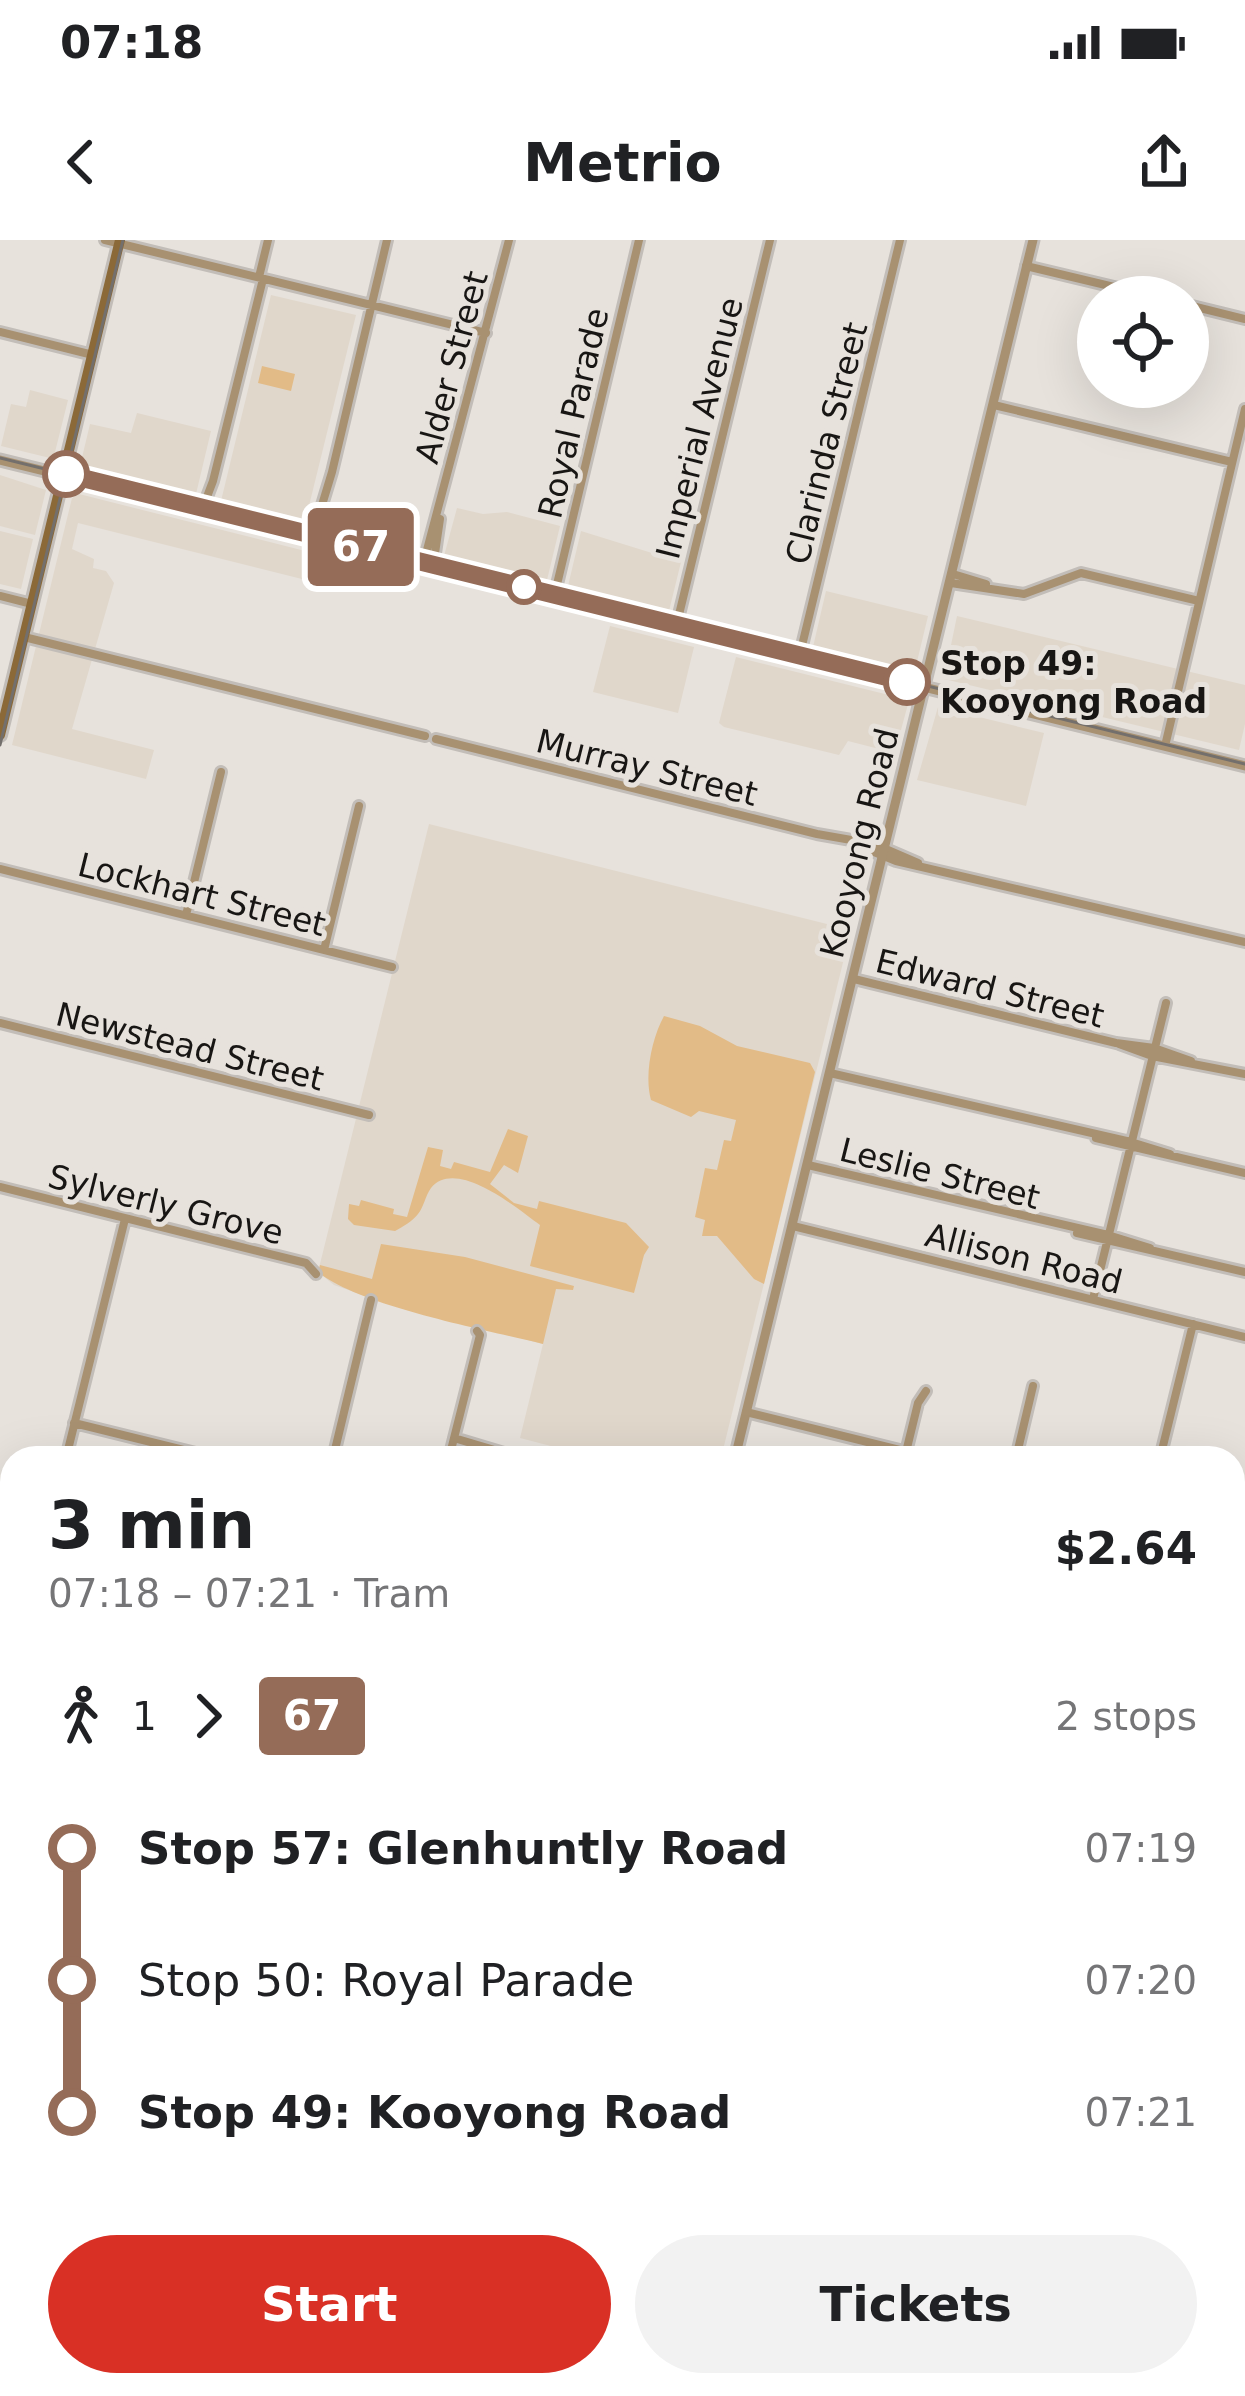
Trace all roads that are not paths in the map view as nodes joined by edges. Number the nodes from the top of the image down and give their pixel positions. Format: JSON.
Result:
{"nodes":[{"id":1,"x":105,"y":240,"type":"edge"},
{"id":2,"x":268,"y":240,"type":"edge"},
{"id":3,"x":387,"y":240,"type":"edge"},
{"id":4,"x":509,"y":240,"type":"edge"},
{"id":5,"x":639,"y":240,"type":"edge"},
{"id":6,"x":770,"y":240,"type":"edge"},
{"id":7,"x":900,"y":240,"type":"edge"},
{"id":8,"x":1033,"y":240,"type":"edge"},
{"id":9,"x":120,"y":242,"type":"edge"},
{"id":10,"x":1026,"y":266,"type":"junction"},
{"id":11,"x":260,"y":278,"type":"junction"},
{"id":12,"x":1077,"y":278,"type":"edge"},
{"id":13,"x":371,"y":305,"type":"junction"},
{"id":14,"x":1209,"y":310,"type":"edge"},
{"id":15,"x":1245,"y":319,"type":"edge"},
{"id":16,"x":0,"y":332,"type":"edge"},
{"id":17,"x":486,"y":333,"type":"junction"},
{"id":18,"x":93,"y":355,"type":"junction"},
{"id":19,"x":994,"y":405,"type":"junction"},
{"id":20,"x":1245,"y":409,"type":"edge"},
{"id":21,"x":0,"y":460,"type":"edge"},
{"id":22,"x":1232,"y":462,"type":"junction"},
{"id":23,"x":64,"y":476,"type":"junction"},
{"id":24,"x":206,"y":511,"type":"junction"},
{"id":25,"x":316,"y":538,"type":"junction"},
{"id":26,"x":428,"y":566,"type":"junction"},
{"id":27,"x":952,"y":579,"type":"junction"},
{"id":28,"x":0,"y":596,"type":"edge"},
{"id":29,"x":554,"y":597,"type":"junction"},
{"id":30,"x":1199,"y":601,"type":"junction"},
{"id":31,"x":32,"y":604,"type":"junction"},
{"id":32,"x":676,"y":627,"type":"junction"},
{"id":33,"x":24,"y":637,"type":"junction"},
{"id":34,"x":799,"y":658,"type":"junction"},
{"id":35,"x":925,"y":689,"type":"junction"},
{"id":36,"x":0,"y":735,"type":"edge"},
{"id":37,"x":1165,"y":746,"type":"junction"},
{"id":38,"x":1245,"y":766,"type":"edge"},
{"id":39,"x":220,"y":772,"type":"dead end"},
{"id":40,"x":359,"y":806,"type":"dead end"},
{"id":41,"x":885,"y":853,"type":"junction"},
{"id":42,"x":0,"y":869,"type":"edge"},
{"id":43,"x":186,"y":915,"type":"junction"},
{"id":44,"x":1245,"y":942,"type":"edge"},
{"id":45,"x":324,"y":950,"type":"junction"},
{"id":46,"x":392,"y":967,"type":"dead end"},
{"id":47,"x":854,"y":980,"type":"junction"},
{"id":48,"x":1166,"y":1003,"type":"dead end"},
{"id":49,"x":0,"y":1023,"type":"edge"},
{"id":50,"x":1153,"y":1052,"type":"junction"},
{"id":51,"x":830,"y":1072,"type":"junction"},
{"id":52,"x":1245,"y":1074,"type":"edge"},
{"id":53,"x":369,"y":1114,"type":"dead end"},
{"id":54,"x":1130,"y":1145,"type":"junction"},
{"id":55,"x":808,"y":1166,"type":"junction"},
{"id":56,"x":1245,"y":1173,"type":"edge"},
{"id":57,"x":0,"y":1187,"type":"edge"},
{"id":58,"x":125,"y":1219,"type":"junction"},
{"id":59,"x":793,"y":1226,"type":"junction"},
{"id":60,"x":1107,"y":1238,"type":"junction"},
{"id":61,"x":1245,"y":1272,"type":"edge"},
{"id":62,"x":316,"y":1274,"type":"dead end"},
{"id":63,"x":1093,"y":1299,"type":"junction"},
{"id":64,"x":371,"y":1300,"type":"dead end"},
{"id":65,"x":1193,"y":1324,"type":"junction"},
{"id":66,"x":477,"y":1331,"type":"dead end"},
{"id":67,"x":1245,"y":1336,"type":"edge"},
{"id":68,"x":1033,"y":1386,"type":"dead end"},
{"id":69,"x":926,"y":1391,"type":"dead end"},
{"id":70,"x":746,"y":1412,"type":"junction"},
{"id":71,"x":74,"y":1423,"type":"junction"},
{"id":72,"x":454,"y":1438,"type":"junction"},
{"id":73,"x":69,"y":1446,"type":"edge"},
{"id":74,"x":168,"y":1446,"type":"edge"},
{"id":75,"x":336,"y":1446,"type":"edge"},
{"id":76,"x":452,"y":1446,"type":"edge"},
{"id":77,"x":481,"y":1446,"type":"edge"},
{"id":78,"x":738,"y":1446,"type":"edge"},
{"id":79,"x":882,"y":1446,"type":"edge"},
{"id":80,"x":907,"y":1446,"type":"edge"},
{"id":81,"x":1019,"y":1446,"type":"edge"},
{"id":82,"x":1163,"y":1446,"type":"edge"}],
"edges":[{"from":1,"to":9,"type":"street"},
{"from":2,"to":11,"type":"street"},
{"from":3,"to":13,"type":"street"},
{"from":4,"to":17,"type":"street","name":"Alder Street"},
{"from":5,"to":29,"type":"street","name":"Royal Parade"},
{"from":6,"to":32,"type":"street","name":"Imperial Avenue"},
{"from":7,"to":34,"type":"street","name":"Clarinda Street"},
{"from":8,"to":10,"type":"street","name":"Kooyong Road"},
{"from":9,"to":11,"type":"street"},
{"from":9,"to":18,"type":"main road"},
{"from":10,"to":12,"type":"street"},
{"from":10,"to":19,"type":"street","name":"Kooyong Road"},
{"from":11,"to":13,"type":"street"},
{"from":11,"to":24,"type":"street"},
{"from":13,"to":17,"type":"street"},
{"from":13,"to":25,"type":"street"},
{"from":14,"to":15,"type":"street"},
{"from":16,"to":18,"type":"street"},
{"from":17,"to":26,"type":"street","name":"Alder Street"},
{"from":18,"to":23,"type":"main road"},
{"from":19,"to":22,"type":"street"},
{"from":19,"to":27,"type":"street","name":"Kooyong Road"},
{"from":20,"to":22,"type":"street"},
{"from":21,"to":23,"type":"street"},
{"from":22,"to":30,"type":"street"},
{"from":23,"to":24,"type":"street"},
{"from":23,"to":31,"type":"main road"},
{"from":24,"to":25,"type":"street"},
{"from":25,"to":26,"type":"street"},
{"from":26,"to":29,"type":"street"},
{"from":27,"to":30,"type":"street"},
{"from":27,"to":35,"type":"street","name":"Kooyong Road"},
{"from":28,"to":31,"type":"street"},
{"from":29,"to":32,"type":"street"},
{"from":30,"to":37,"type":"street"},
{"from":31,"to":33,"type":"main road"},
{"from":32,"to":34,"type":"street"},
{"from":33,"to":36,"type":"main road"},
{"from":33,"to":41,"type":"street","name":"Murray Street"},
{"from":34,"to":35,"type":"street"},
{"from":35,"to":37,"type":"street"},
{"from":35,"to":41,"type":"street","name":"Kooyong Road"},
{"from":37,"to":38,"type":"street"},
{"from":39,"to":43,"type":"street"},
{"from":40,"to":45,"type":"street"},
{"from":41,"to":44,"type":"street","name":"Murray Street"},
{"from":41,"to":47,"type":"street","name":"Kooyong Road"},
{"from":42,"to":43,"type":"street","name":"Lockhart Street"},
{"from":43,"to":45,"type":"street","name":"Lockhart Street"},
{"from":45,"to":46,"type":"street","name":"Lockhart Street"},
{"from":47,"to":50,"type":"street","name":"Edward Street"},
{"from":47,"to":51,"type":"street","name":"Kooyong Road"},
{"from":48,"to":50,"type":"street"},
{"from":49,"to":53,"type":"street","name":"Newstead Street"},
{"from":50,"to":52,"type":"street","name":"Edward Street"},
{"from":50,"to":54,"type":"street"},
{"from":51,"to":54,"type":"street"},
{"from":51,"to":55,"type":"street","name":"Kooyong Road"},
{"from":54,"to":56,"type":"street"},
{"from":54,"to":60,"type":"street"},
{"from":55,"to":59,"type":"street","name":"Kooyong Road"},
{"from":55,"to":60,"type":"street","name":"Leslie Street"},
{"from":57,"to":58,"type":"street","name":"Sylverly Grove"},
{"from":58,"to":62,"type":"street","name":"Sylverly Grove"},
{"from":58,"to":71,"type":"street"},
{"from":59,"to":63,"type":"street","name":"Allison Road"},
{"from":59,"to":70,"type":"street","name":"Kooyong Road"},
{"from":60,"to":61,"type":"street","name":"Leslie Street"},
{"from":60,"to":63,"type":"street"},
{"from":63,"to":65,"type":"street","name":"Allison Road"},
{"from":64,"to":75,"type":"street"},
{"from":65,"to":67,"type":"street","name":"Allison Road"},
{"from":65,"to":82,"type":"street"},
{"from":66,"to":72,"type":"street"},
{"from":68,"to":81,"type":"street"},
{"from":69,"to":80,"type":"street"},
{"from":70,"to":78,"type":"street","name":"Kooyong Road"},
{"from":70,"to":79,"type":"street"},
{"from":71,"to":73,"type":"street"},
{"from":71,"to":74,"type":"street"},
{"from":72,"to":76,"type":"street"},
{"from":72,"to":77,"type":"street"}]}
